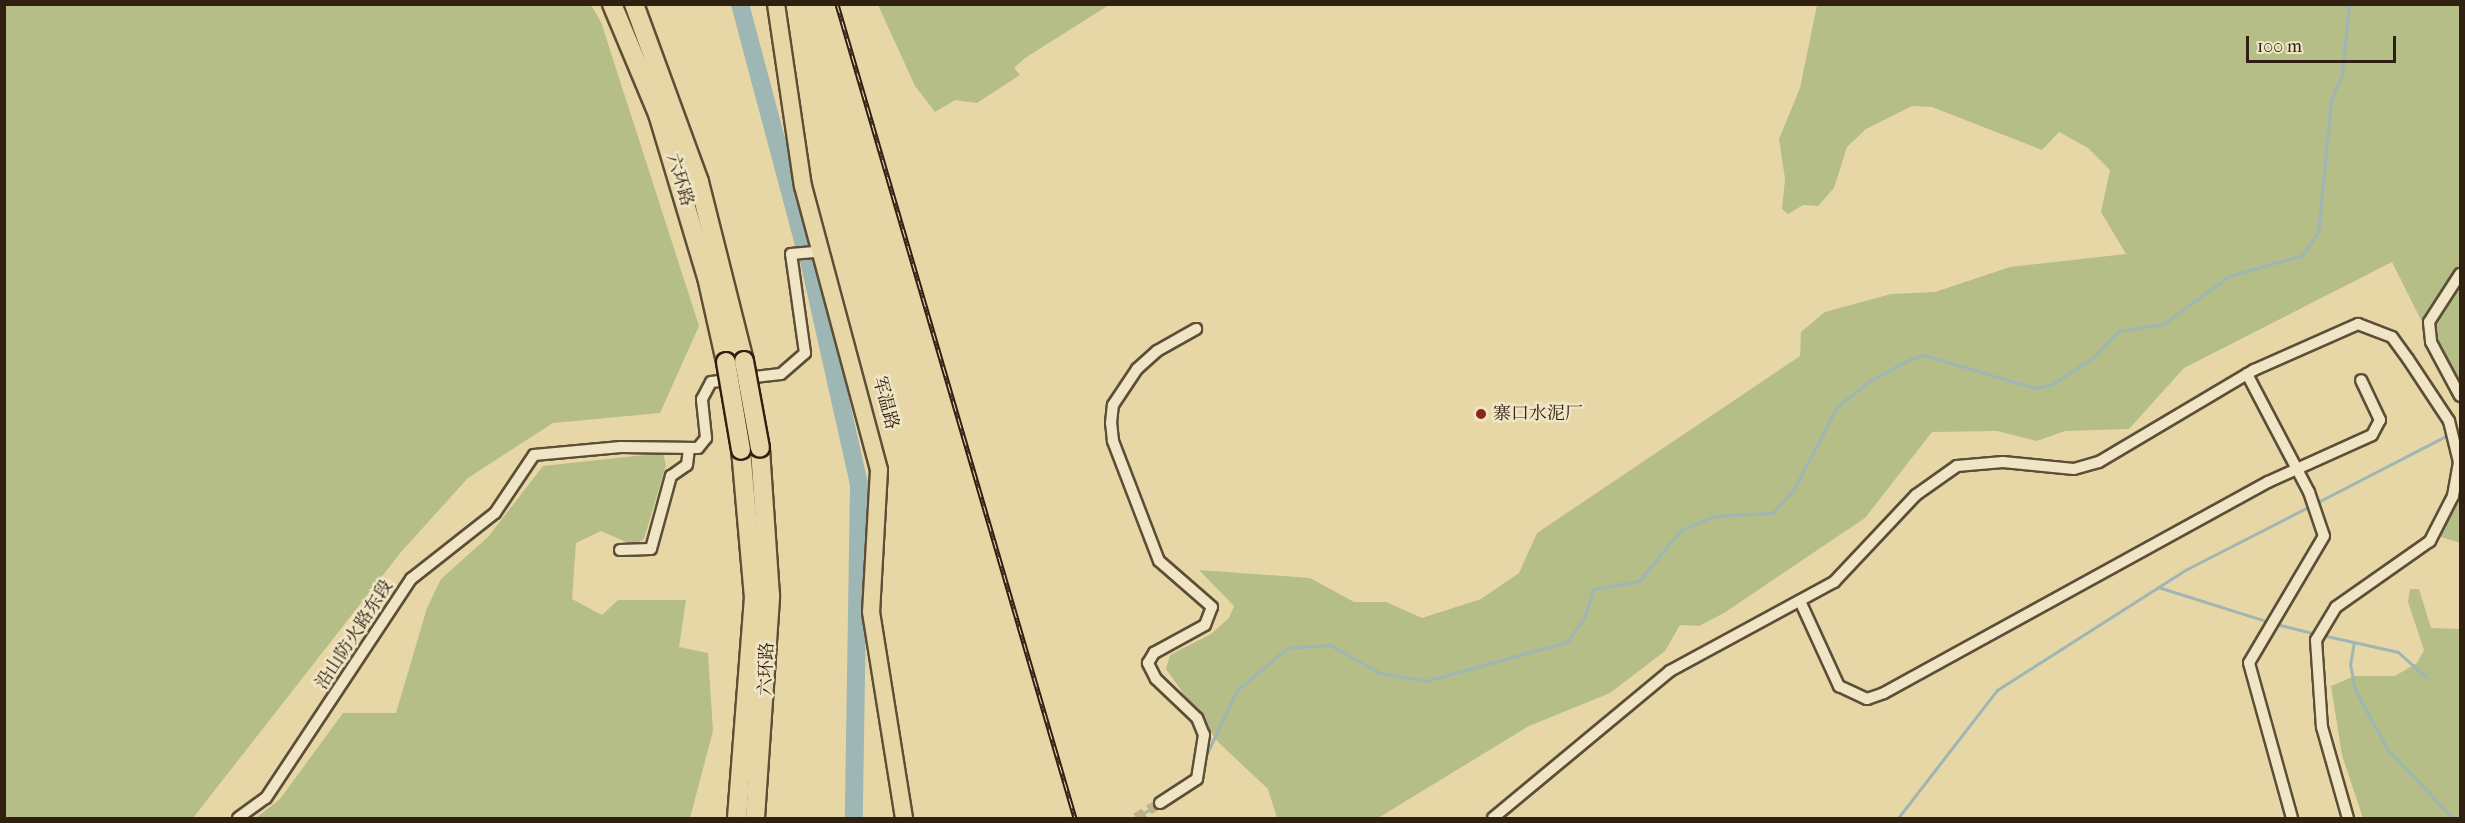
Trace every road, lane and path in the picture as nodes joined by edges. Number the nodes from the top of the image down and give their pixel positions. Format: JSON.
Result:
{"nodes":[{"id":1,"x":612,"y":4,"type":"edge"},
{"id":2,"x":634,"y":4,"type":"edge"},
{"id":3,"x":776,"y":4,"type":"edge"},
{"id":4,"x":823,"y":251,"type":"junction"},
{"id":5,"x":2460,"y":274,"type":"edge"},
{"id":6,"x":1196,"y":329,"type":"dead end"},
{"id":7,"x":735,"y":362,"type":"junction"},
{"id":8,"x":2247,"y":374,"type":"junction"},
{"id":9,"x":2361,"y":380,"type":"dead end"},
{"id":10,"x":2460,"y":396,"type":"edge"},
{"id":11,"x":689,"y":448,"type":"junction"},
{"id":12,"x":2297,"y":469,"type":"junction"},
{"id":13,"x":2457,"y":483,"type":"edge"},
{"id":14,"x":620,"y":550,"type":"dead end"},
{"id":15,"x":1800,"y":601,"type":"junction"},
{"id":16,"x":1160,"y":803,"type":"tunnel mouth"},
{"id":17,"x":238,"y":819,"type":"edge"},
{"id":18,"x":737,"y":819,"type":"edge"},
{"id":19,"x":755,"y":819,"type":"edge"},
{"id":20,"x":904,"y":819,"type":"edge"},
{"id":21,"x":1493,"y":819,"type":"edge"},
{"id":22,"x":2292,"y":819,"type":"edge"},
{"id":23,"x":2348,"y":819,"type":"edge"}],
"edges":[{"from":1,"to":7,"type":"highway","name":"六环路"},
{"from":2,"to":7,"type":"highway","name":"六环路"},
{"from":3,"to":4,"type":"main road","name":"军温路"},
{"from":4,"to":11,"type":"street"},
{"from":4,"to":20,"type":"main road","name":"军温路"},
{"from":5,"to":10,"type":"street"},
{"from":6,"to":16,"type":"street"},
{"from":7,"to":18,"type":"highway","name":"六环路","bridge":true},
{"from":7,"to":19,"type":"highway","name":"六环路","bridge":true},
{"from":8,"to":12,"type":"street"},
{"from":8,"to":13,"type":"street"},
{"from":8,"to":15,"type":"street"},
{"from":9,"to":12,"type":"street"},
{"from":11,"to":14,"type":"street"},
{"from":11,"to":17,"type":"street","name":"沿山防火路东段"},
{"from":12,"to":15,"type":"street"},
{"from":12,"to":22,"type":"street"},
{"from":13,"to":23,"type":"street"},
{"from":15,"to":21,"type":"street"}]}
